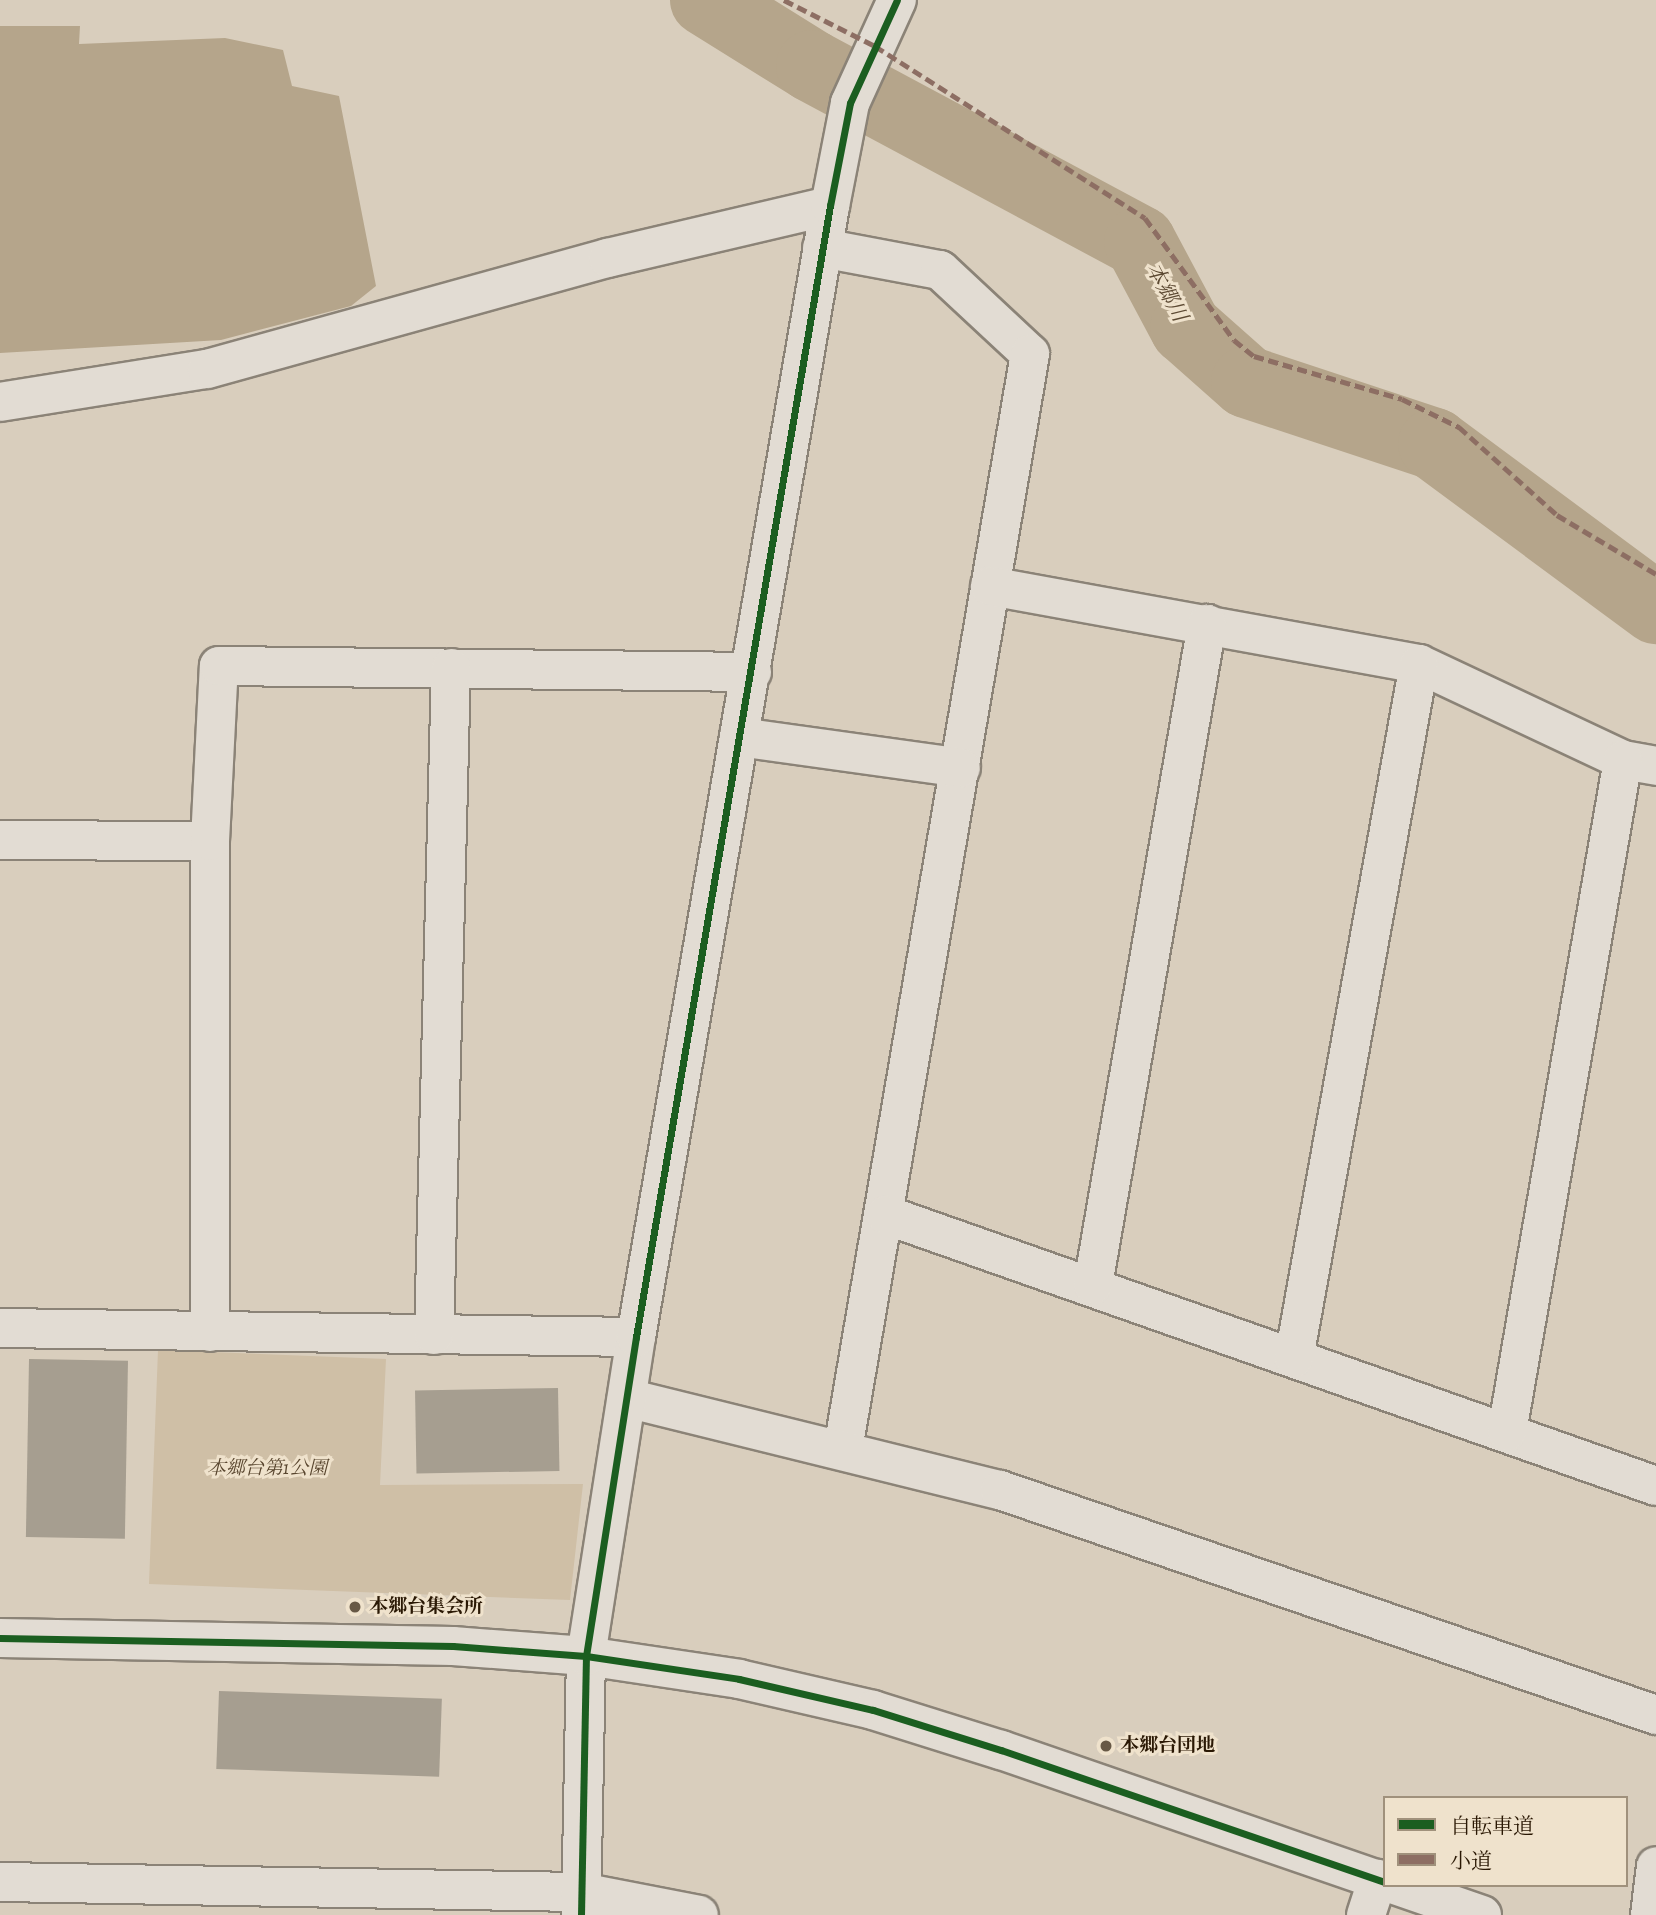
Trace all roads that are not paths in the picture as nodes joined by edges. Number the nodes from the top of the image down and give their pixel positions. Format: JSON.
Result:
{"nodes":[{"id":1,"x":897,"y":0,"type":"edge"},
{"id":2,"x":830,"y":206,"type":"junction"},
{"id":3,"x":822,"y":248,"type":"junction"},
{"id":4,"x":0,"y":402,"type":"edge"},
{"id":5,"x":990,"y":586,"type":"junction"},
{"id":6,"x":1207,"y":624,"type":"junction"},
{"id":7,"x":1419,"y":664,"type":"junction"},
{"id":8,"x":451,"y":668,"type":"junction"},
{"id":9,"x":752,"y":672,"type":"junction"},
{"id":10,"x":739,"y":737,"type":"junction"},
{"id":11,"x":1639,"y":763,"type":"edge"},
{"id":12,"x":961,"y":768,"type":"junction"},
{"id":13,"x":0,"y":839,"type":"edge"},
{"id":14,"x":210,"y":841,"type":"junction"},
{"id":15,"x":886,"y":1215,"type":"junction"},
{"id":16,"x":1093,"y":1285,"type":"junction"},
{"id":17,"x":0,"y":1328,"type":"edge"},
{"id":18,"x":210,"y":1332,"type":"junction"},
{"id":19,"x":434,"y":1335,"type":"junction"},
{"id":20,"x":636,"y":1337,"type":"junction"},
{"id":21,"x":1294,"y":1358,"type":"junction"},
{"id":22,"x":627,"y":1398,"type":"junction"},
{"id":23,"x":1507,"y":1432,"type":"junction"},
{"id":24,"x":843,"y":1449,"type":"junction"},
{"id":25,"x":1656,"y":1486,"type":"edge"},
{"id":26,"x":0,"y":1638,"type":"edge"},
{"id":27,"x":586,"y":1656,"type":"junction"},
{"id":28,"x":1656,"y":1715,"type":"edge"},
{"id":29,"x":1656,"y":1866,"type":"edge"},
{"id":30,"x":1383,"y":1881,"type":"edge"},
{"id":31,"x":0,"y":1882,"type":"edge"},
{"id":32,"x":1383,"y":1887,"type":"edge"},
{"id":33,"x":1401,"y":1887,"type":"edge"},
{"id":34,"x":581,"y":1903,"type":"edge"},
{"id":35,"x":699,"y":1915,"type":"edge"},
{"id":36,"x":1366,"y":1915,"type":"edge"},
{"id":37,"x":1482,"y":1915,"type":"edge"},
{"id":38,"x":1650,"y":1915,"type":"edge"}],
"edges":[{"from":1,"to":2,"type":"street"},
{"from":2,"to":3,"type":"street"},
{"from":2,"to":4,"type":"street"},
{"from":3,"to":5,"type":"street"},
{"from":3,"to":9,"type":"street"},
{"from":5,"to":6,"type":"street"},
{"from":5,"to":12,"type":"street"},
{"from":6,"to":7,"type":"street"},
{"from":6,"to":16,"type":"street"},
{"from":7,"to":11,"type":"street"},
{"from":7,"to":21,"type":"street"},
{"from":8,"to":9,"type":"street"},
{"from":8,"to":14,"type":"street"},
{"from":8,"to":19,"type":"street"},
{"from":9,"to":10,"type":"street"},
{"from":10,"to":12,"type":"street"},
{"from":10,"to":20,"type":"street"},
{"from":11,"to":23,"type":"street"},
{"from":12,"to":15,"type":"street"},
{"from":13,"to":14,"type":"street"},
{"from":14,"to":18,"type":"street"},
{"from":15,"to":16,"type":"street"},
{"from":15,"to":24,"type":"street"},
{"from":16,"to":21,"type":"street"},
{"from":17,"to":18,"type":"street"},
{"from":18,"to":19,"type":"street"},
{"from":19,"to":20,"type":"street"},
{"from":20,"to":22,"type":"street"},
{"from":21,"to":23,"type":"street"},
{"from":22,"to":24,"type":"street"},
{"from":22,"to":27,"type":"street"},
{"from":23,"to":25,"type":"street"},
{"from":24,"to":28,"type":"street"},
{"from":26,"to":27,"type":"street"},
{"from":27,"to":30,"type":"street"},
{"from":27,"to":34,"type":"street"},
{"from":29,"to":38,"type":"street"},
{"from":31,"to":34,"type":"street"},
{"from":32,"to":36,"type":"street"},
{"from":33,"to":37,"type":"street"},
{"from":34,"to":35,"type":"street"}]}
